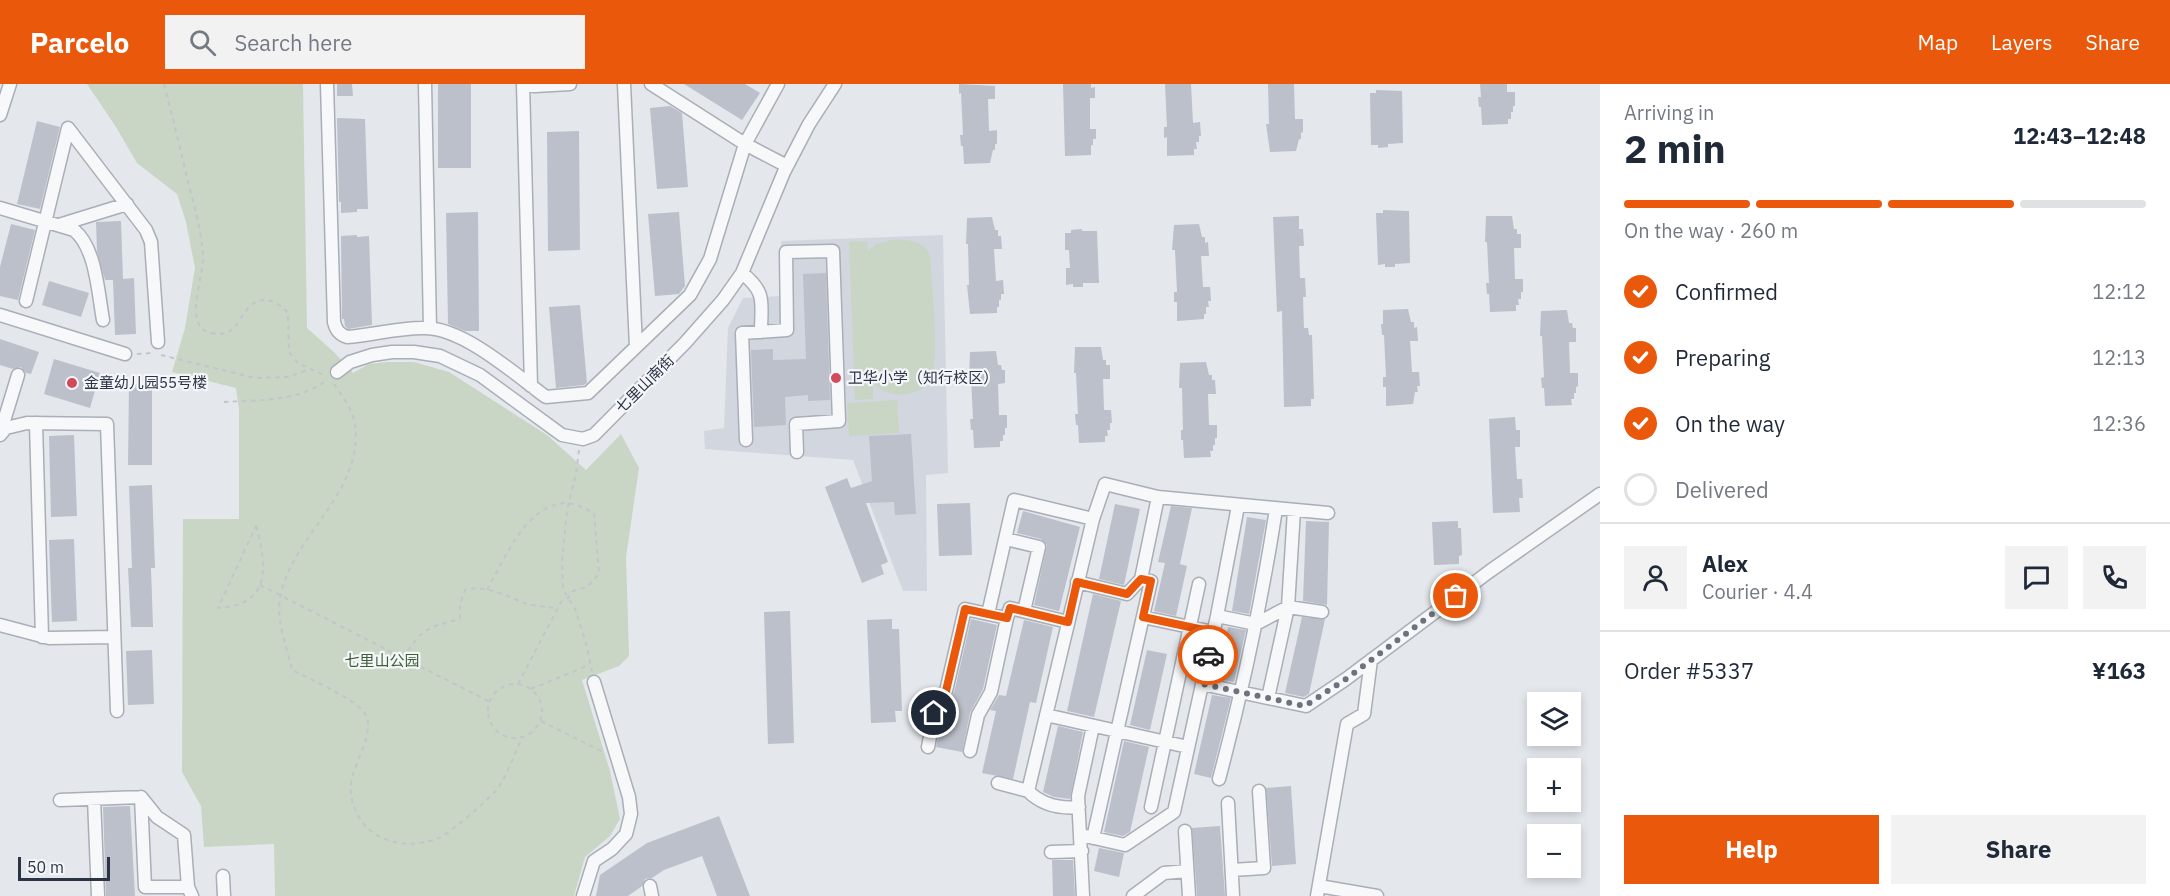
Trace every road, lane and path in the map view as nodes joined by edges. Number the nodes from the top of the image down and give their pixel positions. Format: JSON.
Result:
{"nodes":[{"id":1,"x":10,"y":84,"type":"edge"},
{"id":2,"x":164,"y":84,"type":"edge"},
{"id":3,"x":327,"y":84,"type":"edge"},
{"id":4,"x":425,"y":84,"type":"edge"},
{"id":5,"x":523,"y":84,"type":"edge"},
{"id":6,"x":570,"y":84,"type":"edge"},
{"id":7,"x":624,"y":84,"type":"edge"},
{"id":8,"x":651,"y":84,"type":"edge"},
{"id":9,"x":778,"y":84,"type":"edge"},
{"id":10,"x":835,"y":84,"type":"edge"},
{"id":11,"x":0,"y":115,"type":"edge"},
{"id":12,"x":745,"y":144,"type":"junction"},
{"id":13,"x":787,"y":166,"type":"junction"},
{"id":14,"x":127,"y":204,"type":"junction"},
{"id":15,"x":0,"y":208,"type":"edge"},
{"id":16,"x":46,"y":222,"type":"junction"},
{"id":17,"x":59,"y":225,"type":"junction"},
{"id":18,"x":742,"y":273,"type":"junction"},
{"id":19,"x":26,"y":301,"type":"dead end"},
{"id":20,"x":0,"y":315,"type":"edge"},
{"id":21,"x":103,"y":320,"type":"dead end"},
{"id":22,"x":430,"y":328,"type":"junction"},
{"id":23,"x":761,"y":332,"type":"junction"},
{"id":24,"x":158,"y":342,"type":"dead end"},
{"id":25,"x":636,"y":347,"type":"junction"},
{"id":26,"x":125,"y":354,"type":"joint"},
{"id":27,"x":311,"y":369,"type":"junction"},
{"id":28,"x":18,"y":375,"type":"dead end"},
{"id":29,"x":334,"y":375,"type":"junction"},
{"id":30,"x":531,"y":386,"type":"junction"},
{"id":31,"x":224,"y":402,"type":"dead end"},
{"id":32,"x":36,"y":423,"type":"junction"},
{"id":33,"x":0,"y":435,"type":"edge"},
{"id":34,"x":579,"y":439,"type":"junction"},
{"id":35,"x":746,"y":440,"type":"dead end"},
{"id":36,"x":797,"y":452,"type":"dead end"},
{"id":37,"x":1600,"y":494,"type":"edge"},
{"id":38,"x":1158,"y":497,"type":"junction"},
{"id":39,"x":569,"y":503,"type":"junction"},
{"id":40,"x":1238,"y":506,"type":"junction"},
{"id":41,"x":1276,"y":509,"type":"junction"},
{"id":42,"x":1294,"y":510,"type":"junction"},
{"id":43,"x":1328,"y":513,"type":"dead end"},
{"id":44,"x":1092,"y":519,"type":"junction"},
{"id":45,"x":1006,"y":538,"type":"junction"},
{"id":46,"x":1141,"y":579,"type":"junction"},
{"id":47,"x":1077,"y":582,"type":"junction"},
{"id":48,"x":1199,"y":584,"type":"dead end"},
{"id":49,"x":260,"y":585,"type":"junction"},
{"id":50,"x":487,"y":590,"type":"junction"},
{"id":51,"x":280,"y":595,"type":"junction"},
{"id":52,"x":568,"y":598,"type":"junction"},
{"id":53,"x":1288,"y":607,"type":"junction"},
{"id":54,"x":557,"y":608,"type":"junction"},
{"id":55,"x":1024,"y":611,"type":"junction"},
{"id":56,"x":1322,"y":612,"type":"dead end"},
{"id":57,"x":988,"y":614,"type":"junction"},
{"id":58,"x":1217,"y":616,"type":"junction"},
{"id":59,"x":1143,"y":617,"type":"junction"},
{"id":60,"x":1007,"y":618,"type":"junction"},
{"id":61,"x":1068,"y":622,"type":"junction"},
{"id":62,"x":1256,"y":624,"type":"junction"},
{"id":63,"x":0,"y":625,"type":"edge"},
{"id":64,"x":1190,"y":627,"type":"junction"},
{"id":65,"x":1213,"y":632,"type":"junction"},
{"id":66,"x":42,"y":637,"type":"junction"},
{"id":67,"x":114,"y":637,"type":"junction"},
{"id":68,"x":403,"y":658,"type":"junction"},
{"id":69,"x":1371,"y":660,"type":"junction"},
{"id":70,"x":590,"y":665,"type":"junction"},
{"id":71,"x":594,"y":682,"type":"joint"},
{"id":72,"x":518,"y":684,"type":"junction"},
{"id":73,"x":1202,"y":684,"type":"junction"},
{"id":74,"x":531,"y":689,"type":"junction"},
{"id":75,"x":1242,"y":693,"type":"junction"},
{"id":76,"x":1268,"y":698,"type":"junction"},
{"id":77,"x":490,"y":702,"type":"junction"},
{"id":78,"x":117,"y":711,"type":"dead end"},
{"id":79,"x":1046,"y":715,"type":"junction"},
{"id":80,"x":541,"y":721,"type":"junction"},
{"id":81,"x":1093,"y":726,"type":"junction"},
{"id":82,"x":1117,"y":731,"type":"junction"},
{"id":83,"x":522,"y":738,"type":"junction"},
{"id":84,"x":1165,"y":742,"type":"junction"},
{"id":85,"x":928,"y":747,"type":"dead end"},
{"id":86,"x":1188,"y":747,"type":"junction"},
{"id":87,"x":970,"y":751,"type":"dead end"},
{"id":88,"x":618,"y":759,"type":"junction"},
{"id":89,"x":1219,"y":779,"type":"dead end"},
{"id":90,"x":998,"y":783,"type":"dead end"},
{"id":91,"x":1028,"y":791,"type":"junction"},
{"id":92,"x":1259,"y":791,"type":"dead end"},
{"id":93,"x":141,"y":797,"type":"junction"},
{"id":94,"x":94,"y":799,"type":"junction"},
{"id":95,"x":60,"y":800,"type":"dead end"},
{"id":96,"x":1228,"y":803,"type":"dead end"},
{"id":97,"x":1079,"y":807,"type":"junction"},
{"id":98,"x":1150,"y":807,"type":"dead end"},
{"id":99,"x":1185,"y":831,"type":"dead end"},
{"id":100,"x":1081,"y":835,"type":"junction"},
{"id":101,"x":1094,"y":838,"type":"junction"},
{"id":102,"x":1082,"y":851,"type":"junction"},
{"id":103,"x":1051,"y":852,"type":"dead end"},
{"id":104,"x":1232,"y":870,"type":"junction"},
{"id":105,"x":1187,"y":871,"type":"junction"},
{"id":106,"x":223,"y":876,"type":"dead end"},
{"id":107,"x":190,"y":891,"type":"edge"},
{"id":108,"x":1318,"y":891,"type":"edge"},
{"id":109,"x":98,"y":896,"type":"edge"},
{"id":110,"x":224,"y":896,"type":"edge"},
{"id":111,"x":583,"y":896,"type":"edge"},
{"id":112,"x":1083,"y":896,"type":"edge"},
{"id":113,"x":1133,"y":896,"type":"edge"},
{"id":114,"x":1189,"y":896,"type":"edge"},
{"id":115,"x":1233,"y":896,"type":"edge"},
{"id":116,"x":1377,"y":896,"type":"edge"}],
"edges":[{"from":1,"to":11,"type":"street"},
{"from":2,"to":27,"type":"path"},
{"from":3,"to":22,"type":"street"},
{"from":4,"to":22,"type":"street"},
{"from":5,"to":6,"type":"street"},
{"from":5,"to":30,"type":"street"},
{"from":7,"to":25,"type":"street"},
{"from":8,"to":12,"type":"street"},
{"from":9,"to":12,"type":"street"},
{"from":10,"to":13,"type":"street","name":"七里山南街"},
{"from":12,"to":13,"type":"street"},
{"from":12,"to":25,"type":"street"},
{"from":13,"to":18,"type":"street","name":"七里山南街"},
{"from":14,"to":16,"type":"street"},
{"from":14,"to":17,"type":"street"},
{"from":14,"to":24,"type":"street"},
{"from":15,"to":16,"type":"street"},
{"from":16,"to":17,"type":"street"},
{"from":16,"to":19,"type":"street"},
{"from":17,"to":21,"type":"street"},
{"from":18,"to":23,"type":"street"},
{"from":18,"to":34,"type":"street","name":"七里山南街"},
{"from":20,"to":26,"type":"street"},
{"from":22,"to":30,"type":"street"},
{"from":23,"to":35,"type":"street"},
{"from":23,"to":36,"type":"street"},
{"from":25,"to":30,"type":"street"},
{"from":26,"to":27,"type":"path"},
{"from":27,"to":29,"type":"path"},
{"from":28,"to":33,"type":"street"},
{"from":29,"to":31,"type":"path"},
{"from":29,"to":34,"type":"street"},
{"from":29,"to":51,"type":"path"},
{"from":32,"to":33,"type":"street"},
{"from":32,"to":66,"type":"street"},
{"from":32,"to":67,"type":"street"},
{"from":34,"to":39,"type":"path"},
{"from":37,"to":69,"type":"street"},
{"from":38,"to":40,"type":"street"},
{"from":38,"to":44,"type":"street"},
{"from":38,"to":46,"type":"street"},
{"from":39,"to":50,"type":"path"},
{"from":39,"to":52,"type":"path"},
{"from":39,"to":52,"type":"path"},
{"from":40,"to":41,"type":"street"},
{"from":40,"to":58,"type":"street"},
{"from":41,"to":42,"type":"street"},
{"from":41,"to":62,"type":"street"},
{"from":42,"to":43,"type":"street"},
{"from":42,"to":53,"type":"street"},
{"from":44,"to":45,"type":"street"},
{"from":44,"to":47,"type":"street"},
{"from":45,"to":55,"type":"street"},
{"from":45,"to":57,"type":"street"},
{"from":46,"to":47,"type":"street"},
{"from":46,"to":59,"type":"street"},
{"from":47,"to":61,"type":"street"},
{"from":48,"to":64,"type":"street"},
{"from":49,"to":49,"type":"path"},
{"from":49,"to":51,"type":"path"},
{"from":50,"to":54,"type":"path"},
{"from":50,"to":68,"type":"path"},
{"from":51,"to":68,"type":"path"},
{"from":51,"to":83,"type":"path"},
{"from":52,"to":54,"type":"path"},
{"from":52,"to":70,"type":"path"},
{"from":53,"to":56,"type":"street"},
{"from":53,"to":62,"type":"street"},
{"from":53,"to":76,"type":"street"},
{"from":54,"to":72,"type":"path"},
{"from":55,"to":60,"type":"street"},
{"from":55,"to":61,"type":"street"},
{"from":57,"to":60,"type":"street"},
{"from":57,"to":85,"type":"street"},
{"from":58,"to":62,"type":"street"},
{"from":58,"to":65,"type":"street"},
{"from":59,"to":64,"type":"street"},
{"from":59,"to":82,"type":"street"},
{"from":60,"to":87,"type":"street"},
{"from":61,"to":79,"type":"street"},
{"from":62,"to":75,"type":"street"},
{"from":63,"to":66,"type":"street"},
{"from":64,"to":65,"type":"street"},
{"from":64,"to":84,"type":"street"},
{"from":65,"to":73,"type":"street"},
{"from":66,"to":67,"type":"street"},
{"from":67,"to":78,"type":"street"},
{"from":68,"to":77,"type":"path"},
{"from":69,"to":76,"type":"street"},
{"from":69,"to":108,"type":"street"},
{"from":70,"to":71,"type":"path"},
{"from":70,"to":74,"type":"path"},
{"from":71,"to":88,"type":"street"},
{"from":72,"to":74,"type":"path"},
{"from":72,"to":77,"type":"path"},
{"from":73,"to":75,"type":"street"},
{"from":73,"to":86,"type":"street"},
{"from":74,"to":80,"type":"path"},
{"from":75,"to":76,"type":"street"},
{"from":75,"to":89,"type":"street"},
{"from":77,"to":83,"type":"path"},
{"from":79,"to":81,"type":"street"},
{"from":79,"to":91,"type":"street"},
{"from":80,"to":83,"type":"path"},
{"from":80,"to":88,"type":"path"},
{"from":81,"to":82,"type":"street"},
{"from":81,"to":97,"type":"street"},
{"from":82,"to":84,"type":"street"},
{"from":82,"to":101,"type":"street"},
{"from":84,"to":86,"type":"street"},
{"from":84,"to":98,"type":"street"},
{"from":86,"to":101,"type":"street"},
{"from":88,"to":111,"type":"street"},
{"from":90,"to":91,"type":"street"},
{"from":91,"to":97,"type":"street"},
{"from":92,"to":104,"type":"street"},
{"from":93,"to":94,"type":"street"},
{"from":93,"to":107,"type":"street"},
{"from":93,"to":107,"type":"street"},
{"from":94,"to":95,"type":"street"},
{"from":94,"to":109,"type":"street"},
{"from":96,"to":104,"type":"street"},
{"from":97,"to":100,"type":"street"},
{"from":99,"to":105,"type":"street"},
{"from":100,"to":101,"type":"street"},
{"from":100,"to":102,"type":"street"},
{"from":102,"to":103,"type":"street"},
{"from":102,"to":112,"type":"street"},
{"from":104,"to":115,"type":"street"},
{"from":105,"to":113,"type":"street"},
{"from":105,"to":114,"type":"street"},
{"from":106,"to":110,"type":"street"},
{"from":108,"to":116,"type":"street"}]}
